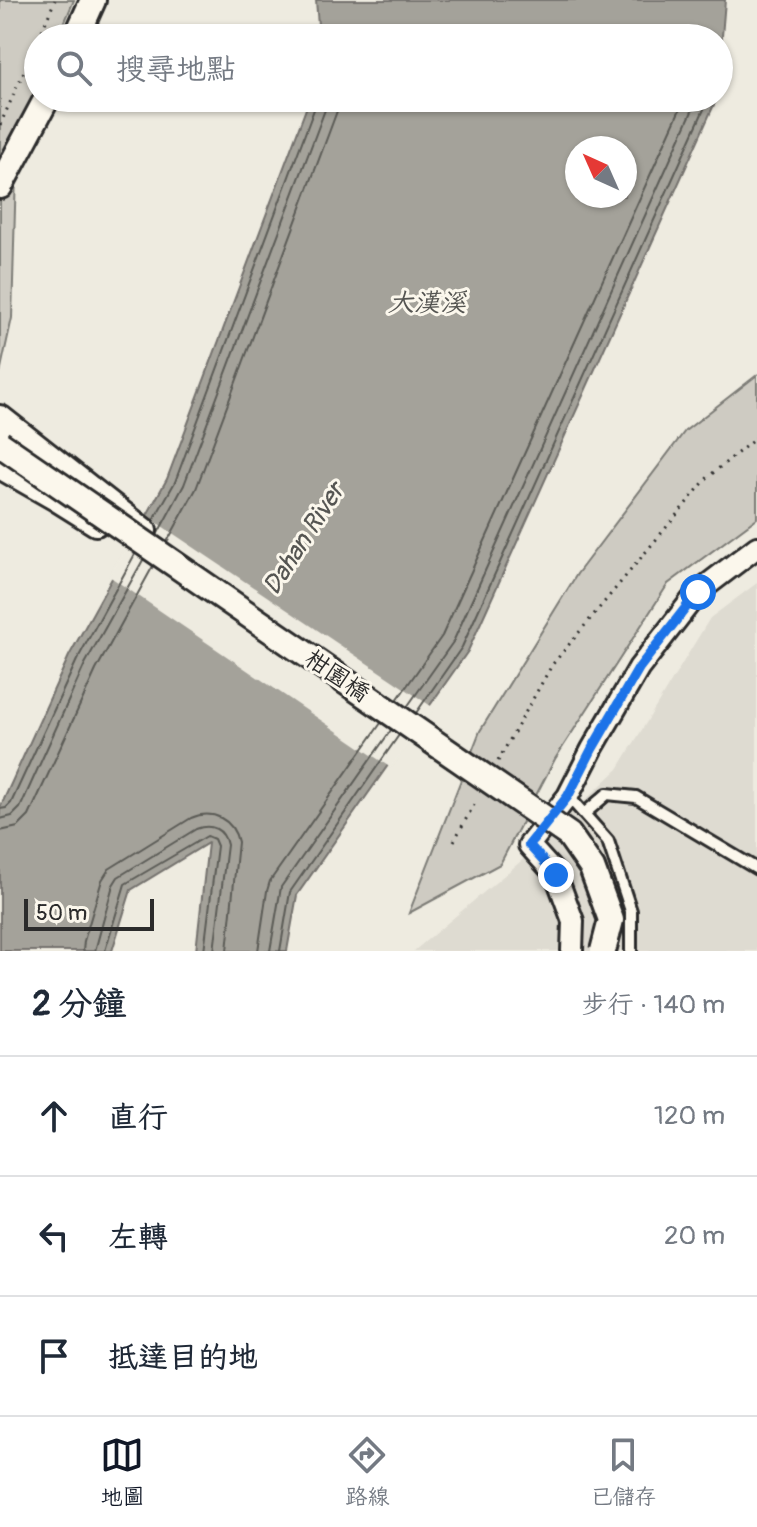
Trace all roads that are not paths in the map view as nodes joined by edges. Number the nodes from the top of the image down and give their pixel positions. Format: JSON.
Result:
{"nodes":[{"id":1,"x":93,"y":0,"type":"edge"},
{"id":2,"x":82,"y":24,"type":"edge"},
{"id":3,"x":40,"y":112,"type":"edge"},
{"id":4,"x":0,"y":186,"type":"edge"},
{"id":5,"x":0,"y":418,"type":"edge"},
{"id":6,"x":0,"y":444,"type":"edge"},
{"id":7,"x":0,"y":466,"type":"edge"},
{"id":8,"x":757,"y":547,"type":"edge"},
{"id":9,"x":308,"y":657,"type":"junction"},
{"id":10,"x":568,"y":796,"type":"junction"},
{"id":11,"x":584,"y":814,"type":"junction"},
{"id":12,"x":757,"y":869,"type":"edge"},
{"id":13,"x":572,"y":951,"type":"edge"},
{"id":14,"x":603,"y":951,"type":"edge"},
{"id":15,"x":631,"y":951,"type":"edge"}],
"edges":[{"from":1,"to":2,"type":"street"},
{"from":3,"to":4,"type":"street"},
{"from":5,"to":9,"type":"street","bridge":true},
{"from":6,"to":9,"type":"street","name":"柑園橋","bridge":true},
{"from":7,"to":9,"type":"street","bridge":true},
{"from":8,"to":10,"type":"street"},
{"from":9,"to":14,"type":"street","name":"柑園橋","bridge":true},
{"from":10,"to":11,"type":"lane"},
{"from":10,"to":13,"type":"street"},
{"from":11,"to":12,"type":"lane"},
{"from":11,"to":15,"type":"lane"}]}
